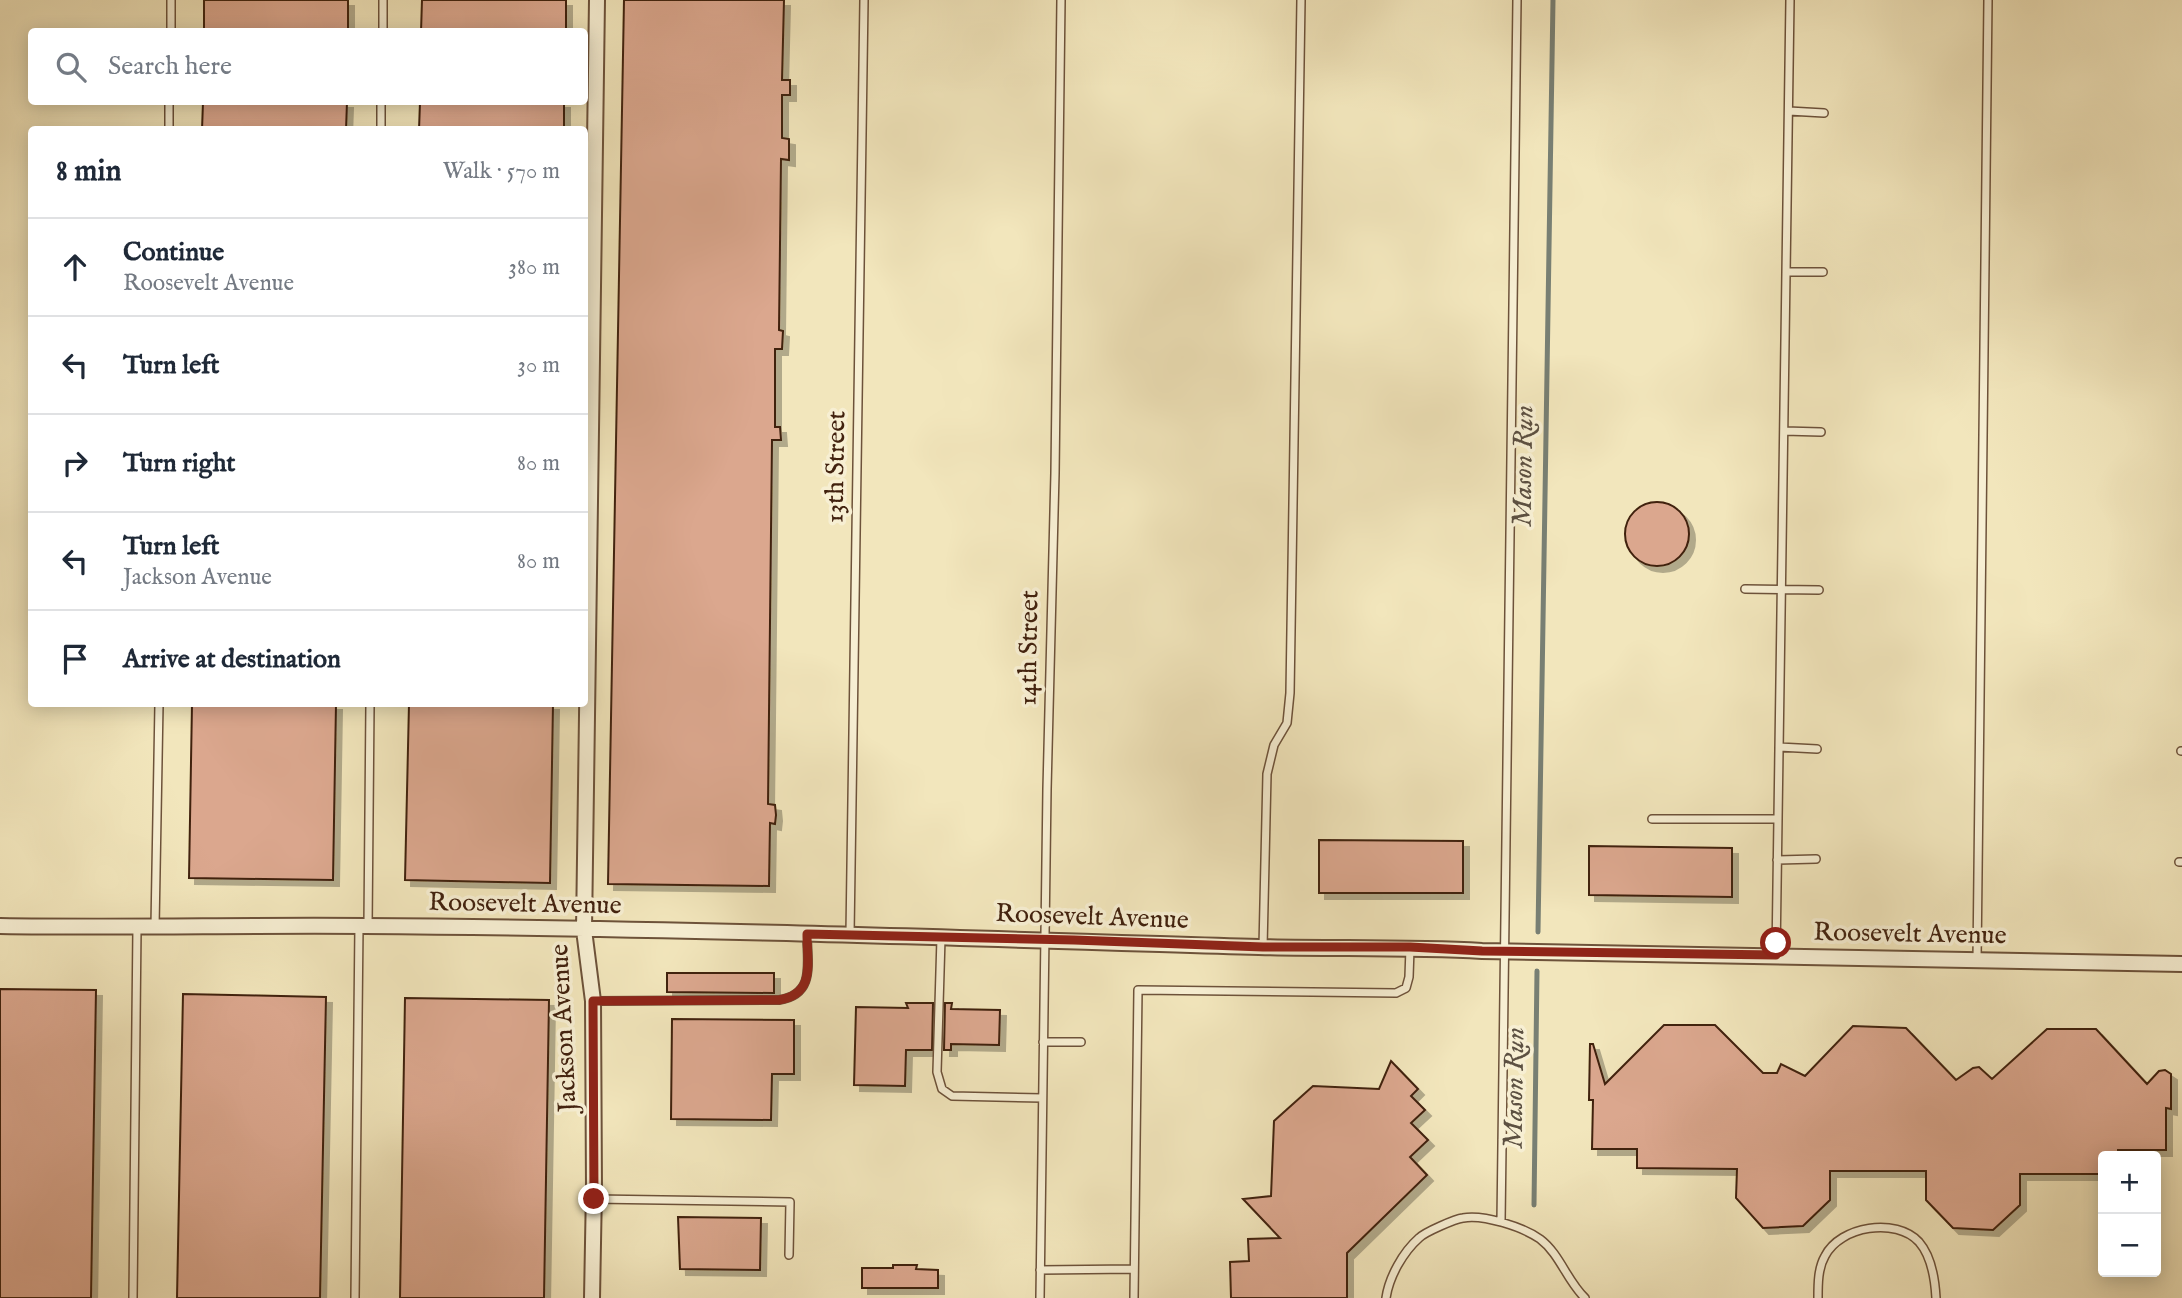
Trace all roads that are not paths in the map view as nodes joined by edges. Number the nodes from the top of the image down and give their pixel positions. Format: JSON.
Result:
{"nodes":[{"id":1,"x":171,"y":0,"type":"edge"},
{"id":2,"x":383,"y":0,"type":"edge"},
{"id":3,"x":597,"y":0,"type":"edge"},
{"id":4,"x":864,"y":0,"type":"edge"},
{"id":5,"x":1061,"y":0,"type":"edge"},
{"id":6,"x":1301,"y":0,"type":"edge"},
{"id":7,"x":1517,"y":0,"type":"edge"},
{"id":8,"x":1790,"y":0,"type":"edge"},
{"id":9,"x":1988,"y":0,"type":"edge"},
{"id":10,"x":171,"y":28,"type":"edge"},
{"id":11,"x":383,"y":28,"type":"edge"},
{"id":12,"x":169,"y":105,"type":"edge"},
{"id":13,"x":381,"y":105,"type":"edge"},
{"id":14,"x":1789,"y":111,"type":"junction"},
{"id":15,"x":1824,"y":113,"type":"dead end"},
{"id":16,"x":169,"y":126,"type":"edge"},
{"id":17,"x":381,"y":126,"type":"edge"},
{"id":18,"x":1786,"y":272,"type":"junction"},
{"id":19,"x":1822,"y":272,"type":"dead end"},
{"id":20,"x":1784,"y":431,"type":"junction"},
{"id":21,"x":1821,"y":432,"type":"dead end"},
{"id":22,"x":1745,"y":589,"type":"dead end"},
{"id":23,"x":1781,"y":590,"type":"junction"},
{"id":24,"x":1819,"y":590,"type":"dead end"},
{"id":25,"x":588,"y":644,"type":"edge"},
{"id":26,"x":159,"y":707,"type":"edge"},
{"id":27,"x":370,"y":707,"type":"edge"},
{"id":28,"x":587,"y":707,"type":"edge"},
{"id":29,"x":1779,"y":747,"type":"junction"},
{"id":30,"x":1817,"y":749,"type":"dead end"},
{"id":31,"x":1652,"y":819,"type":"dead end"},
{"id":32,"x":1778,"y":819,"type":"junction"},
{"id":33,"x":1816,"y":859,"type":"dead end"},
{"id":34,"x":1777,"y":860,"type":"junction"},
{"id":35,"x":0,"y":926,"type":"edge"},
{"id":36,"x":363,"y":926,"type":"junction"},
{"id":37,"x":137,"y":928,"type":"junction"},
{"id":38,"x":155,"y":928,"type":"junction"},
{"id":39,"x":584,"y":930,"type":"junction"},
{"id":40,"x":807,"y":934,"type":"junction"},
{"id":41,"x":850,"y":935,"type":"junction"},
{"id":42,"x":941,"y":937,"type":"junction"},
{"id":43,"x":1044,"y":939,"type":"junction"},
{"id":44,"x":1263,"y":947,"type":"junction"},
{"id":45,"x":1410,"y":947,"type":"junction"},
{"id":46,"x":1503,"y":951,"type":"junction"},
{"id":47,"x":1776,"y":955,"type":"junction"},
{"id":48,"x":1977,"y":960,"type":"junction"},
{"id":49,"x":2182,"y":964,"type":"edge"},
{"id":50,"x":593,"y":1001,"type":"junction"},
{"id":51,"x":1043,"y":1042,"type":"junction"},
{"id":52,"x":1081,"y":1042,"type":"dead end"},
{"id":53,"x":1042,"y":1098,"type":"junction"},
{"id":54,"x":594,"y":1199,"type":"junction"},
{"id":55,"x":1501,"y":1222,"type":"junction"},
{"id":56,"x":789,"y":1255,"type":"dead end"},
{"id":57,"x":1134,"y":1269,"type":"junction"},
{"id":58,"x":1040,"y":1270,"type":"junction"},
{"id":59,"x":133,"y":1298,"type":"edge"},
{"id":60,"x":355,"y":1298,"type":"edge"},
{"id":61,"x":592,"y":1298,"type":"edge"},
{"id":62,"x":1040,"y":1298,"type":"edge"},
{"id":63,"x":1134,"y":1298,"type":"edge"},
{"id":64,"x":1386,"y":1298,"type":"edge"},
{"id":65,"x":1585,"y":1298,"type":"edge"},
{"id":66,"x":1818,"y":1298,"type":"edge"},
{"id":67,"x":1936,"y":1298,"type":"edge"}],
"edges":[{"from":1,"to":10,"type":"lane"},
{"from":2,"to":11,"type":"lane"},
{"from":3,"to":25,"type":"street","name":"Jackson Avenue"},
{"from":4,"to":41,"type":"lane","name":"13th Street"},
{"from":5,"to":43,"type":"lane","name":"14th Street"},
{"from":6,"to":44,"type":"lane"},
{"from":7,"to":46,"type":"lane"},
{"from":8,"to":14,"type":"lane"},
{"from":9,"to":48,"type":"lane"},
{"from":12,"to":16,"type":"lane"},
{"from":13,"to":17,"type":"lane"},
{"from":14,"to":15,"type":"lane"},
{"from":14,"to":18,"type":"lane"},
{"from":18,"to":19,"type":"lane"},
{"from":18,"to":20,"type":"lane"},
{"from":20,"to":21,"type":"lane"},
{"from":20,"to":23,"type":"lane"},
{"from":22,"to":23,"type":"lane"},
{"from":23,"to":24,"type":"lane"},
{"from":23,"to":29,"type":"lane"},
{"from":26,"to":38,"type":"lane"},
{"from":27,"to":36,"type":"lane"},
{"from":28,"to":39,"type":"street","name":"Jackson Avenue"},
{"from":29,"to":30,"type":"lane"},
{"from":29,"to":32,"type":"lane"},
{"from":31,"to":32,"type":"lane"},
{"from":32,"to":34,"type":"lane"},
{"from":33,"to":34,"type":"lane"},
{"from":34,"to":47,"type":"lane"},
{"from":35,"to":37,"type":"street","name":"Roosevelt Avenue"},
{"from":36,"to":38,"type":"street","name":"Roosevelt Avenue"},
{"from":36,"to":39,"type":"street","name":"Roosevelt Avenue"},
{"from":36,"to":60,"type":"lane"},
{"from":37,"to":38,"type":"street","name":"Roosevelt Avenue"},
{"from":37,"to":59,"type":"lane"},
{"from":39,"to":40,"type":"street","name":"Roosevelt Avenue"},
{"from":39,"to":50,"type":"street","name":"Jackson Avenue"},
{"from":40,"to":41,"type":"street","name":"Roosevelt Avenue"},
{"from":40,"to":50,"type":"lane"},
{"from":41,"to":42,"type":"street","name":"Roosevelt Avenue"},
{"from":42,"to":43,"type":"street","name":"Roosevelt Avenue"},
{"from":42,"to":53,"type":"lane"},
{"from":43,"to":44,"type":"street","name":"Roosevelt Avenue"},
{"from":43,"to":51,"type":"lane","name":"14th Street"},
{"from":44,"to":45,"type":"street","name":"Roosevelt Avenue"},
{"from":45,"to":46,"type":"street","name":"Roosevelt Avenue"},
{"from":45,"to":57,"type":"lane"},
{"from":46,"to":47,"type":"street","name":"Roosevelt Avenue"},
{"from":46,"to":55,"type":"lane"},
{"from":47,"to":48,"type":"street","name":"Roosevelt Avenue"},
{"from":48,"to":49,"type":"street","name":"Roosevelt Avenue"},
{"from":50,"to":54,"type":"street","name":"Jackson Avenue"},
{"from":51,"to":52,"type":"lane"},
{"from":51,"to":53,"type":"lane","name":"14th Street"},
{"from":53,"to":58,"type":"lane","name":"14th Street"},
{"from":54,"to":56,"type":"lane"},
{"from":54,"to":61,"type":"street","name":"Jackson Avenue"},
{"from":55,"to":64,"type":"lane"},
{"from":55,"to":65,"type":"lane"},
{"from":57,"to":58,"type":"lane"},
{"from":57,"to":63,"type":"lane"},
{"from":58,"to":62,"type":"lane","name":"14th Street"},
{"from":66,"to":67,"type":"lane"}]}
